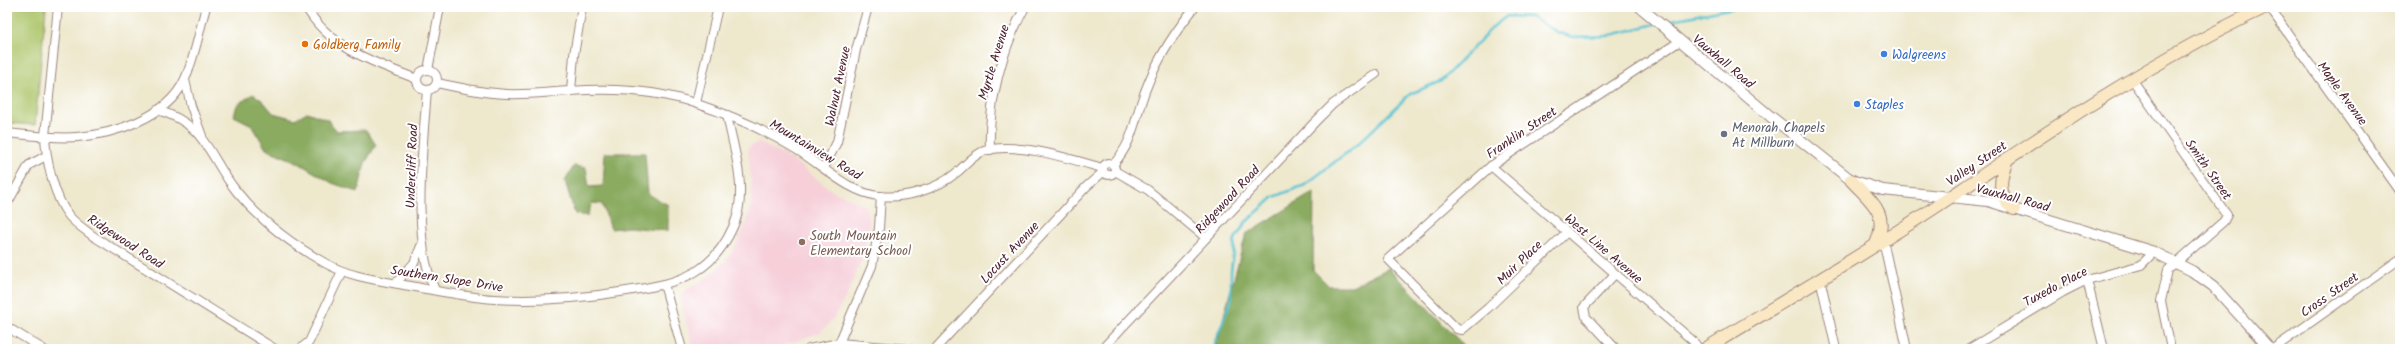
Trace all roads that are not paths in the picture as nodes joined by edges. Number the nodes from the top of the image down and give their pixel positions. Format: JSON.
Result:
{"nodes":[{"id":1,"x":58,"y":7,"type":"edge"},
{"id":2,"x":206,"y":7,"type":"edge"},
{"id":3,"x":306,"y":7,"type":"edge"},
{"id":4,"x":440,"y":7,"type":"edge"},
{"id":5,"x":582,"y":7,"type":"edge"},
{"id":6,"x":718,"y":7,"type":"edge"},
{"id":7,"x":868,"y":7,"type":"edge"},
{"id":8,"x":1025,"y":7,"type":"edge"},
{"id":9,"x":1195,"y":7,"type":"edge"},
{"id":10,"x":1640,"y":7,"type":"edge"},
{"id":11,"x":2266,"y":7,"type":"edge"},
{"id":12,"x":2269,"y":7,"type":"edge"},
{"id":13,"x":1680,"y":41,"type":"junction"},
{"id":14,"x":428,"y":70,"type":"junction"},
{"id":15,"x":1376,"y":74,"type":"dead end"},
{"id":16,"x":417,"y":79,"type":"junction"},
{"id":17,"x":2132,"y":79,"type":"junction"},
{"id":18,"x":185,"y":80,"type":"junction"},
{"id":19,"x":436,"y":83,"type":"junction"},
{"id":20,"x":426,"y":90,"type":"junction"},
{"id":21,"x":571,"y":91,"type":"junction"},
{"id":22,"x":696,"y":103,"type":"junction"},
{"id":23,"x":157,"y":110,"type":"junction"},
{"id":24,"x":727,"y":115,"type":"junction"},
{"id":25,"x":7,"y":133,"type":"edge"},
{"id":26,"x":45,"y":136,"type":"junction"},
{"id":27,"x":203,"y":139,"type":"junction"},
{"id":28,"x":990,"y":150,"type":"junction"},
{"id":29,"x":46,"y":156,"type":"junction"},
{"id":30,"x":2007,"y":158,"type":"junction"},
{"id":31,"x":1491,"y":166,"type":"junction"},
{"id":32,"x":824,"y":168,"type":"junction"},
{"id":33,"x":1114,"y":168,"type":"junction"},
{"id":34,"x":1103,"y":170,"type":"junction"},
{"id":35,"x":1851,"y":180,"type":"junction"},
{"id":36,"x":2400,"y":191,"type":"edge"},
{"id":37,"x":881,"y":196,"type":"junction"},
{"id":38,"x":1952,"y":196,"type":"junction"},
{"id":39,"x":7,"y":204,"type":"edge"},
{"id":40,"x":2014,"y":209,"type":"junction"},
{"id":41,"x":1567,"y":232,"type":"junction"},
{"id":42,"x":1206,"y":238,"type":"junction"},
{"id":43,"x":1880,"y":242,"type":"junction"},
{"id":44,"x":422,"y":244,"type":"junction"},
{"id":45,"x":2154,"y":252,"type":"junction"},
{"id":46,"x":1388,"y":259,"type":"joint"},
{"id":47,"x":2400,"y":259,"type":"edge"},
{"id":48,"x":2176,"y":261,"type":"junction"},
{"id":49,"x":342,"y":271,"type":"junction"},
{"id":50,"x":1615,"y":274,"type":"junction"},
{"id":51,"x":1820,"y":278,"type":"junction"},
{"id":52,"x":2087,"y":280,"type":"junction"},
{"id":53,"x":396,"y":283,"type":"junction"},
{"id":54,"x":664,"y":284,"type":"junction"},
{"id":55,"x":435,"y":290,"type":"junction"},
{"id":56,"x":7,"y":327,"type":"edge"},
{"id":57,"x":839,"y":343,"type":"junction"},
{"id":58,"x":43,"y":349,"type":"edge"},
{"id":59,"x":275,"y":349,"type":"edge"},
{"id":60,"x":300,"y":349,"type":"edge"},
{"id":61,"x":682,"y":349,"type":"edge"},
{"id":62,"x":810,"y":349,"type":"edge"},
{"id":63,"x":910,"y":349,"type":"edge"},
{"id":64,"x":935,"y":349,"type":"edge"},
{"id":65,"x":1102,"y":349,"type":"edge"},
{"id":66,"x":1616,"y":349,"type":"edge"},
{"id":67,"x":1699,"y":349,"type":"edge"},
{"id":68,"x":1704,"y":349,"type":"edge"},
{"id":69,"x":1836,"y":349,"type":"edge"},
{"id":70,"x":1907,"y":349,"type":"edge"},
{"id":71,"x":1969,"y":349,"type":"edge"},
{"id":72,"x":2104,"y":349,"type":"edge"},
{"id":73,"x":2171,"y":349,"type":"edge"},
{"id":74,"x":2272,"y":349,"type":"edge"}],
"edges":[{"from":1,"to":26,"type":"street","name":"Ridgewood Road"},
{"from":2,"to":18,"type":"street"},
{"from":3,"to":16,"type":"street"},
{"from":4,"to":14,"type":"street"},
{"from":5,"to":21,"type":"street"},
{"from":6,"to":22,"type":"street"},
{"from":7,"to":32,"type":"street","name":"Walnut Avenue"},
{"from":8,"to":28,"type":"street","name":"Myrtle Avenue"},
{"from":9,"to":33,"type":"street"},
{"from":10,"to":13,"type":"street","name":"Vauxhall Road"},
{"from":11,"to":17,"type":"main road","name":"Valley Street"},
{"from":12,"to":36,"type":"street","name":"Maple Avenue"},
{"from":13,"to":31,"type":"street","name":"Franklin Street"},
{"from":13,"to":35,"type":"street","name":"Vauxhall Road"},
{"from":14,"to":16,"type":"street"},
{"from":14,"to":19,"type":"street"},
{"from":15,"to":42,"type":"street","name":"Ridgewood Road"},
{"from":16,"to":20,"type":"street"},
{"from":17,"to":30,"type":"main road","name":"Valley Street"},
{"from":17,"to":48,"type":"street","name":"Smith Street"},
{"from":18,"to":23,"type":"street"},
{"from":18,"to":27,"type":"street"},
{"from":19,"to":20,"type":"street"},
{"from":19,"to":21,"type":"street","name":"Mountainview Road"},
{"from":20,"to":44,"type":"street","name":"Undercliff Road"},
{"from":21,"to":22,"type":"street","name":"Mountainview Road"},
{"from":22,"to":24,"type":"street","name":"Mountainview Road"},
{"from":23,"to":26,"type":"street"},
{"from":23,"to":27,"type":"street","name":"Southern Slope Drive"},
{"from":24,"to":32,"type":"street","name":"Mountainview Road"},
{"from":24,"to":54,"type":"street","name":"Southern Slope Drive"},
{"from":25,"to":26,"type":"street"},
{"from":26,"to":29,"type":"street","name":"Ridgewood Road"},
{"from":27,"to":49,"type":"street","name":"Southern Slope Drive"},
{"from":28,"to":34,"type":"street","name":"Mountainview Road"},
{"from":28,"to":37,"type":"street","name":"Mountainview Road"},
{"from":29,"to":39,"type":"street"},
{"from":29,"to":59,"type":"street","name":"Ridgewood Road"},
{"from":30,"to":38,"type":"main road","name":"Valley Street"},
{"from":30,"to":40,"type":"main road"},
{"from":31,"to":41,"type":"street","name":"West Line Avenue"},
{"from":31,"to":46,"type":"street","name":"Franklin Street"},
{"from":32,"to":37,"type":"street","name":"Mountainview Road"},
{"from":33,"to":34,"type":"street"},
{"from":33,"to":42,"type":"street"},
{"from":34,"to":64,"type":"street","name":"Locust Avenue"},
{"from":35,"to":38,"type":"street","name":"Vauxhall Road"},
{"from":35,"to":43,"type":"main road"},
{"from":37,"to":57,"type":"street"},
{"from":38,"to":40,"type":"street","name":"Vauxhall Road"},
{"from":38,"to":43,"type":"main road","name":"Valley Street"},
{"from":40,"to":45,"type":"street","name":"Vauxhall Road"},
{"from":41,"to":46,"type":"street","name":"Muir Place"},
{"from":41,"to":50,"type":"street","name":"West Line Avenue"},
{"from":42,"to":65,"type":"street","name":"Ridgewood Road"},
{"from":43,"to":51,"type":"main road","name":"Valley Street"},
{"from":43,"to":70,"type":"street"},
{"from":44,"to":53,"type":"street","name":"Undercliff Road"},
{"from":44,"to":55,"type":"street","name":"Undercliff Road"},
{"from":45,"to":48,"type":"street","name":"Vauxhall Road"},
{"from":45,"to":52,"type":"street","name":"Tuxedo Place"},
{"from":47,"to":74,"type":"street","name":"Cross Street"},
{"from":48,"to":73,"type":"street"},
{"from":48,"to":74,"type":"street","name":"Vauxhall Road"},
{"from":49,"to":53,"type":"street","name":"Southern Slope Drive"},
{"from":49,"to":60,"type":"street"},
{"from":50,"to":66,"type":"street"},
{"from":50,"to":67,"type":"street","name":"West Line Avenue"},
{"from":51,"to":68,"type":"main road","name":"Valley Street"},
{"from":51,"to":69,"type":"street"},
{"from":52,"to":71,"type":"street","name":"Tuxedo Place"},
{"from":52,"to":72,"type":"street"},
{"from":53,"to":55,"type":"street","name":"Southern Slope Drive"},
{"from":54,"to":55,"type":"street","name":"Southern Slope Drive"},
{"from":54,"to":61,"type":"street"},
{"from":56,"to":58,"type":"street"},
{"from":57,"to":62,"type":"street"},
{"from":57,"to":63,"type":"street"}]}
